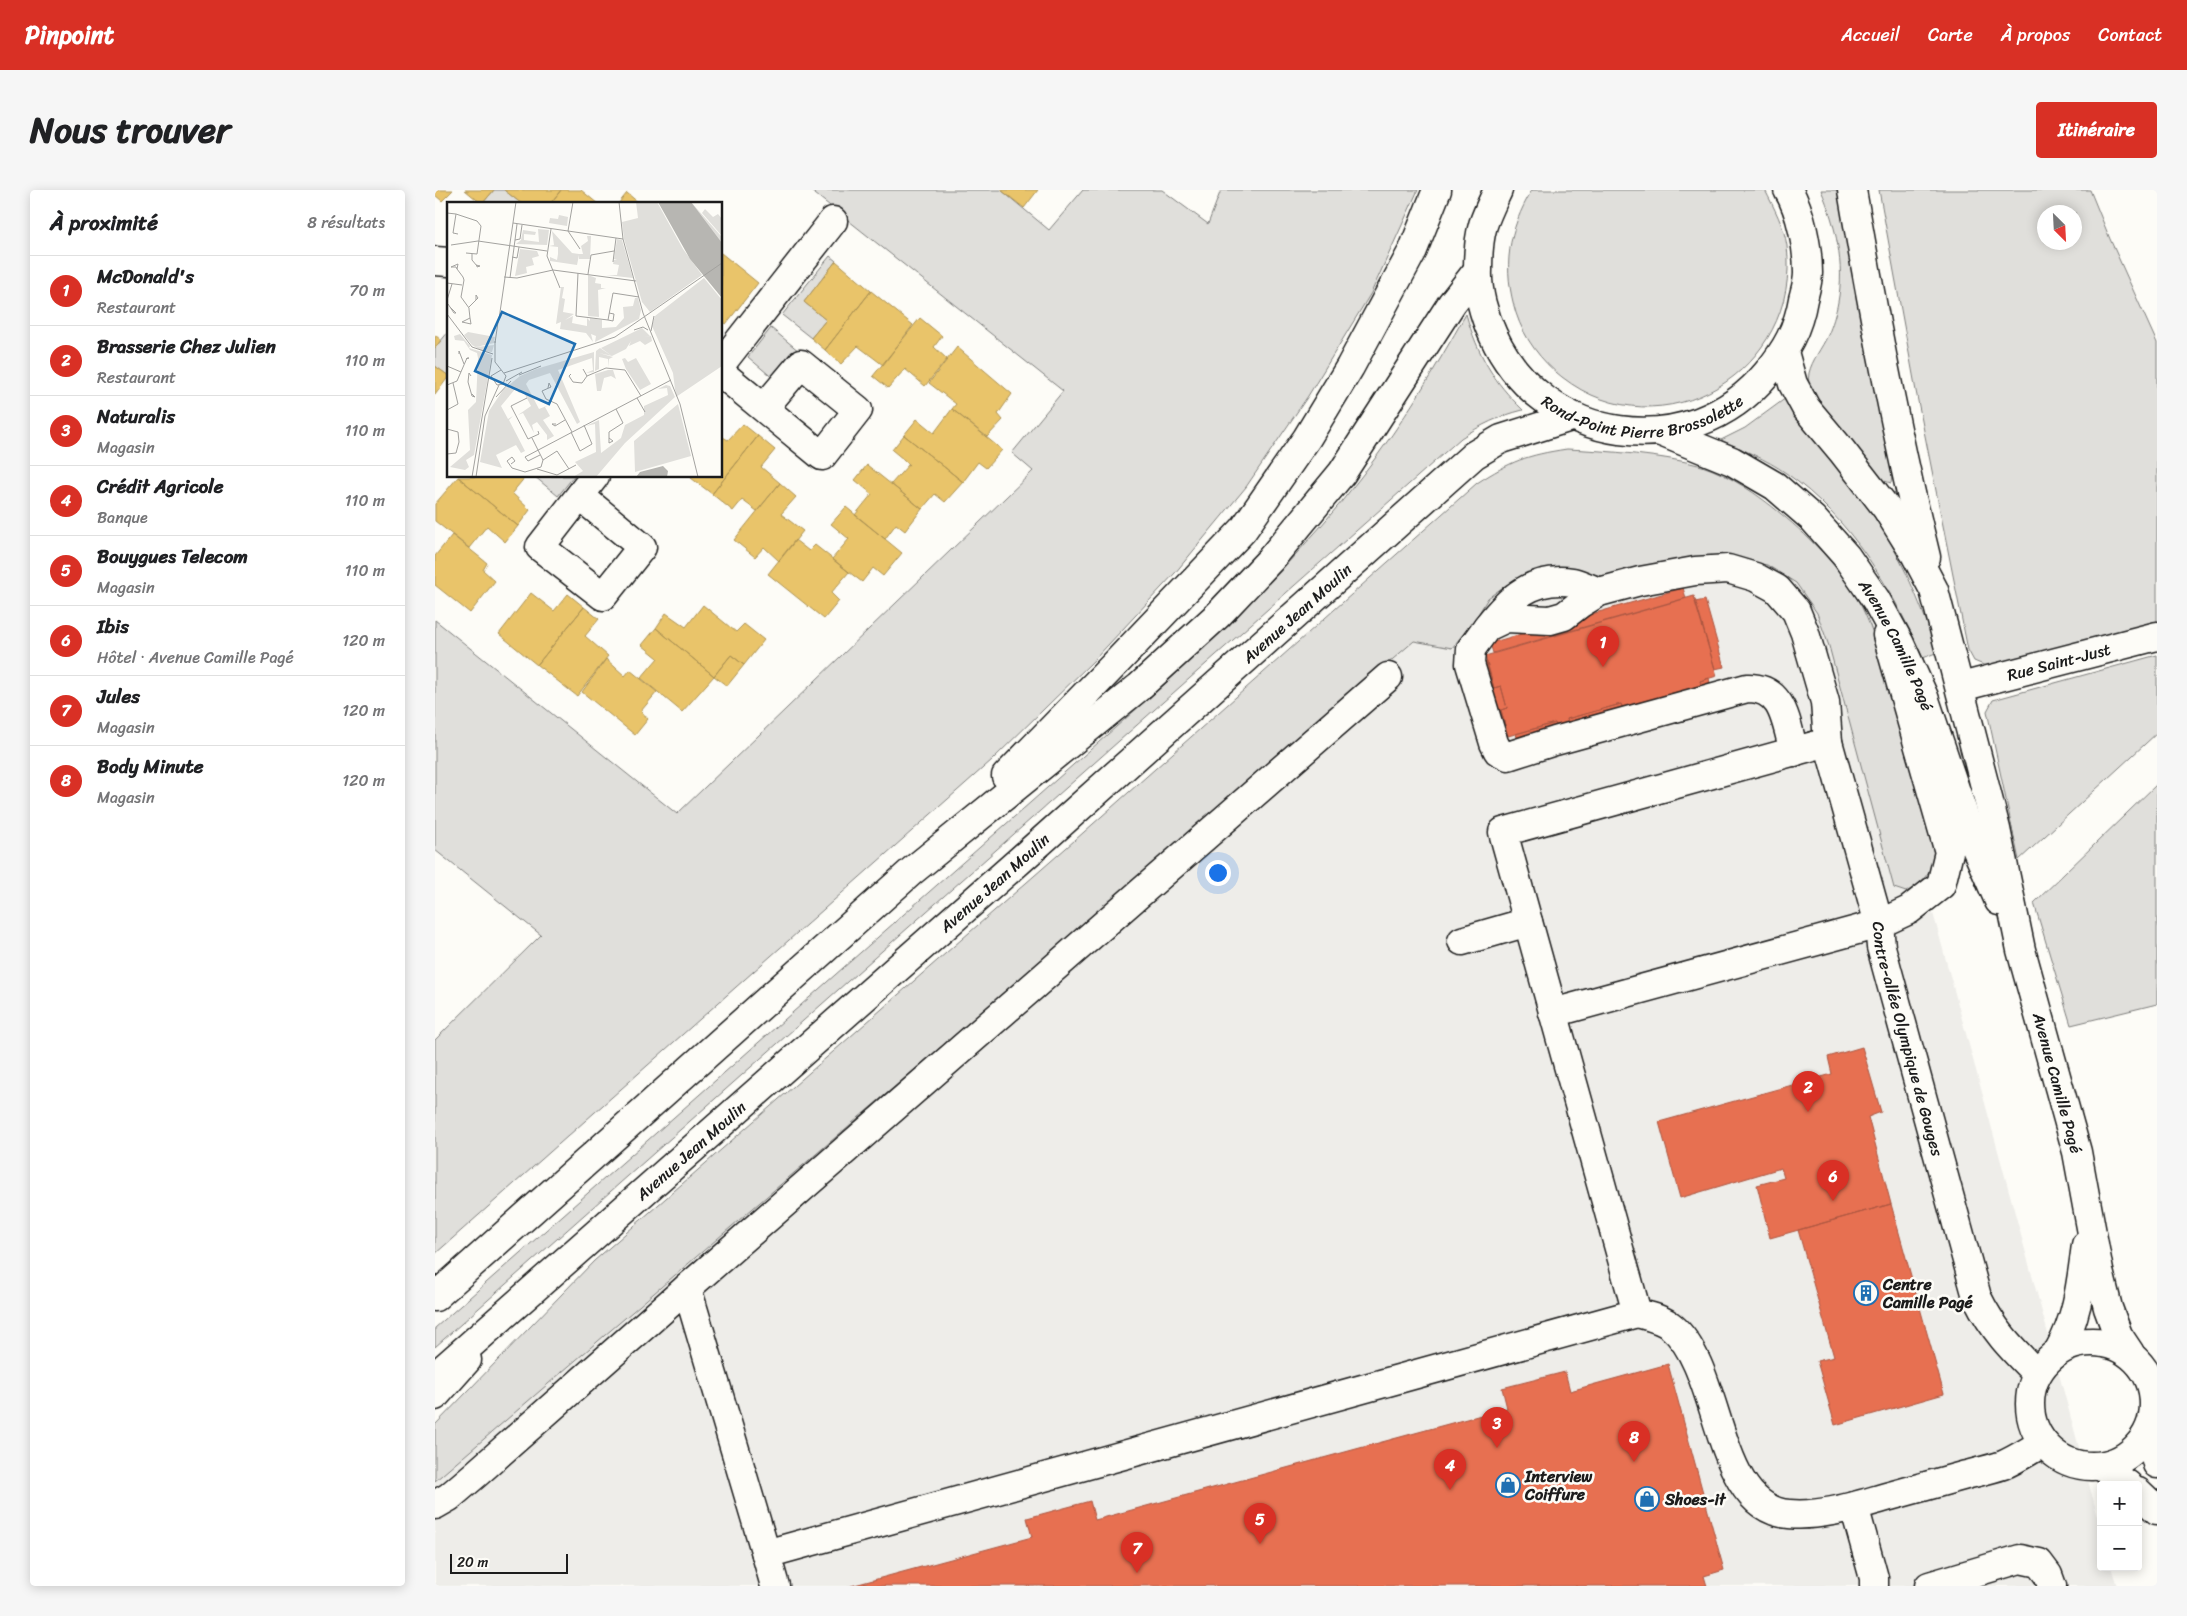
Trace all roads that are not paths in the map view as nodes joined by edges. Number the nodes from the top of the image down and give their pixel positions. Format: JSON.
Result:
{"nodes":[{"id":1,"x":1437,"y":190,"type":"edge"},
{"id":2,"x":1498,"y":190,"type":"edge"},
{"id":3,"x":1787,"y":190,"type":"edge"},
{"id":4,"x":1852,"y":190,"type":"edge"},
{"id":5,"x":833,"y":221,"type":"dead end"},
{"id":6,"x":1477,"y":271,"type":"junction"},
{"id":7,"x":1784,"y":352,"type":"junction"},
{"id":8,"x":723,"y":361,"type":"edge"},
{"id":9,"x":723,"y":375,"type":"edge"},
{"id":10,"x":764,"y":408,"type":"dead end"},
{"id":11,"x":1571,"y":417,"type":"junction"},
{"id":12,"x":1661,"y":432,"type":"junction"},
{"id":13,"x":1933,"y":590,"type":"junction"},
{"id":14,"x":1599,"y":592,"type":"junction"},
{"id":15,"x":1877,"y":600,"type":"junction"},
{"id":16,"x":1487,"y":627,"type":"junction"},
{"id":17,"x":2157,"y":636,"type":"edge"},
{"id":18,"x":1388,"y":677,"type":"dead end"},
{"id":19,"x":1961,"y":687,"type":"junction"},
{"id":20,"x":1828,"y":742,"type":"junction"},
{"id":21,"x":1794,"y":752,"type":"junction"},
{"id":22,"x":912,"y":871,"type":"junction"},
{"id":23,"x":1528,"y":922,"type":"junction"},
{"id":24,"x":1879,"y":924,"type":"junction"},
{"id":25,"x":1462,"y":941,"type":"dead end"},
{"id":26,"x":2021,"y":950,"type":"junction"},
{"id":27,"x":1553,"y":1013,"type":"junction"},
{"id":28,"x":2090,"y":1219,"type":"junction"},
{"id":29,"x":687,"y":1288,"type":"junction"},
{"id":30,"x":435,"y":1297,"type":"edge"},
{"id":31,"x":513,"y":1307,"type":"junction"},
{"id":32,"x":1637,"y":1313,"type":"junction"},
{"id":33,"x":2059,"y":1350,"type":"junction"},
{"id":34,"x":2131,"y":1354,"type":"junction"},
{"id":35,"x":2037,"y":1374,"type":"junction"},
{"id":36,"x":435,"y":1376,"type":"edge"},
{"id":37,"x":435,"y":1396,"type":"edge"},
{"id":38,"x":2149,"y":1432,"type":"junction"},
{"id":39,"x":2043,"y":1443,"type":"junction"},
{"id":40,"x":2157,"y":1464,"type":"edge"},
{"id":41,"x":2101,"y":1466,"type":"junction"},
{"id":42,"x":2122,"y":1481,"type":"edge"},
{"id":43,"x":2142,"y":1496,"type":"edge"},
{"id":44,"x":435,"y":1505,"type":"edge"},
{"id":45,"x":1854,"y":1506,"type":"junction"},
{"id":46,"x":2157,"y":1510,"type":"edge"},
{"id":47,"x":766,"y":1554,"type":"junction"},
{"id":48,"x":775,"y":1586,"type":"edge"},
{"id":49,"x":1874,"y":1586,"type":"edge"},
{"id":50,"x":1929,"y":1586,"type":"edge"},
{"id":51,"x":2052,"y":1586,"type":"edge"}],
"edges":[{"from":1,"to":22,"type":"main road"},
{"from":2,"to":6,"type":"main road","name":"Rond-Point Pierre Brossolette"},
{"from":3,"to":7,"type":"main road","name":"Rond-Point Pierre Brossolette"},
{"from":4,"to":13,"type":"main road"},
{"from":5,"to":8,"type":"main road"},
{"from":6,"to":11,"type":"main road","name":"Rond-Point Pierre Brossolette"},
{"from":6,"to":22,"type":"main road"},
{"from":7,"to":12,"type":"main road","name":"Rond-Point Pierre Brossolette"},
{"from":7,"to":13,"type":"main road","name":"Avenue Camille Pagé"},
{"from":9,"to":10,"type":"main road"},
{"from":11,"to":12,"type":"main road","name":"Rond-Point Pierre Brossolette"},
{"from":11,"to":31,"type":"main road","name":"Avenue Jean Moulin"},
{"from":12,"to":15,"type":"main road","name":"Avenue Camille Pagé"},
{"from":13,"to":19,"type":"main road","name":"Avenue Camille Pagé"},
{"from":14,"to":16,"type":"main road"},
{"from":14,"to":16,"type":"main road"},
{"from":14,"to":20,"type":"main road"},
{"from":15,"to":24,"type":"main road","name":"Contre-allée Olympique de Gouges"},
{"from":15,"to":26,"type":"main road","name":"Avenue Camille Pagé"},
{"from":16,"to":21,"type":"main road"},
{"from":17,"to":19,"type":"main road","name":"Rue Saint-Just"},
{"from":18,"to":29,"type":"main road"},
{"from":19,"to":26,"type":"main road","name":"Avenue Camille Pagé"},
{"from":20,"to":21,"type":"main road"},
{"from":20,"to":24,"type":"main road"},
{"from":21,"to":23,"type":"main road"},
{"from":22,"to":30,"type":"main road"},
{"from":23,"to":25,"type":"main road"},
{"from":23,"to":27,"type":"main road"},
{"from":24,"to":27,"type":"main road"},
{"from":24,"to":35,"type":"main road","name":"Contre-allée Olympique de Gouges"},
{"from":26,"to":28,"type":"main road","name":"Avenue Camille Pagé"},
{"from":27,"to":32,"type":"main road"},
{"from":28,"to":33,"type":"main road","name":"Avenue Camille Pagé"},
{"from":28,"to":34,"type":"main road","name":"Avenue Camille Pagé"},
{"from":29,"to":44,"type":"main road"},
{"from":29,"to":47,"type":"main road"},
{"from":31,"to":36,"type":"main road","name":"Avenue Jean Moulin"},
{"from":31,"to":37,"type":"main road"},
{"from":32,"to":45,"type":"main road"},
{"from":32,"to":47,"type":"main road"},
{"from":33,"to":34,"type":"main road"},
{"from":33,"to":35,"type":"main road"},
{"from":34,"to":38,"type":"main road"},
{"from":35,"to":39,"type":"main road"},
{"from":38,"to":40,"type":"main road"},
{"from":38,"to":41,"type":"main road"},
{"from":39,"to":41,"type":"main road"},
{"from":39,"to":45,"type":"main road"},
{"from":41,"to":42,"type":"main road"},
{"from":43,"to":46,"type":"main road"},
{"from":45,"to":49,"type":"main road"},
{"from":47,"to":48,"type":"main road"},
{"from":50,"to":51,"type":"main road"}]}
